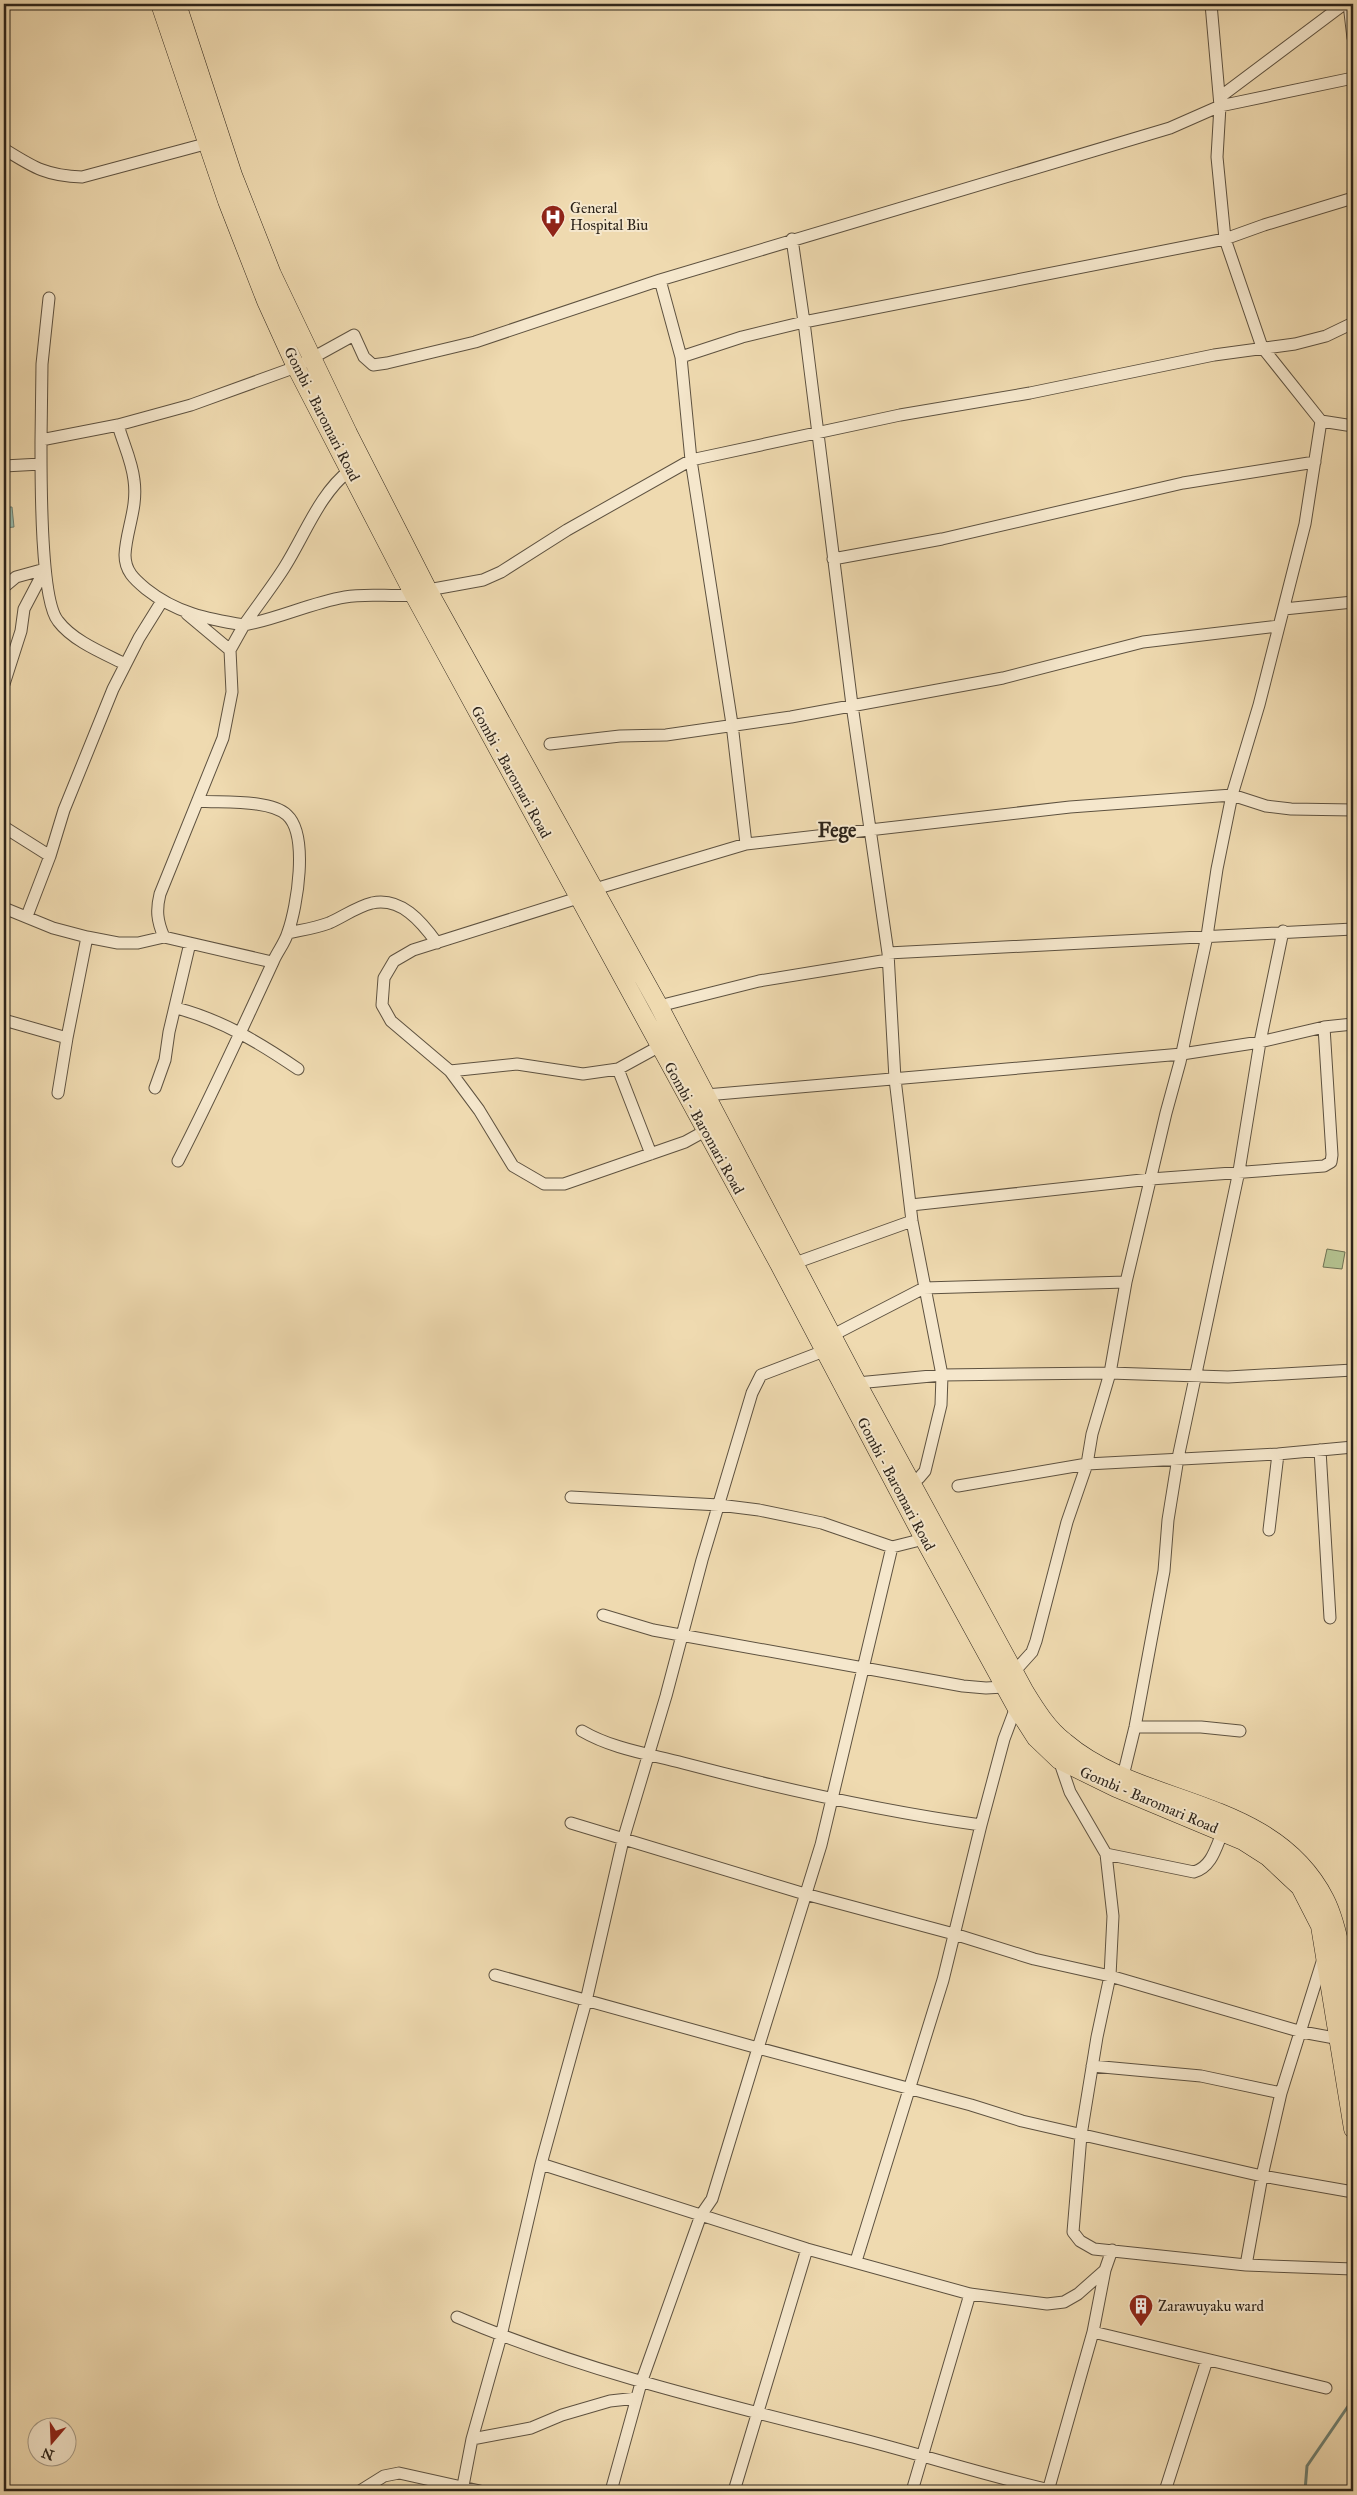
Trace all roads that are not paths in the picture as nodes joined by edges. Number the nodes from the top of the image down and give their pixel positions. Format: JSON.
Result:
{"nodes":[{"id":1,"x":160,"y":4,"type":"edge"},
{"id":2,"x":177,"y":4,"type":"edge"},
{"id":3,"x":1211,"y":4,"type":"edge"},
{"id":4,"x":1344,"y":4,"type":"edge"},
{"id":5,"x":1349,"y":4,"type":"edge"},
{"id":6,"x":1353,"y":38,"type":"edge"},
{"id":7,"x":1353,"y":78,"type":"edge"},
{"id":8,"x":1220,"y":101,"type":"junction"},
{"id":9,"x":205,"y":144,"type":"junction"},
{"id":10,"x":4,"y":149,"type":"edge"},
{"id":11,"x":1353,"y":198,"type":"edge"},
{"id":12,"x":1225,"y":239,"type":"junction"},
{"id":13,"x":792,"y":240,"type":"junction"},
{"id":14,"x":660,"y":280,"type":"junction"},
{"id":15,"x":49,"y":298,"type":"dead end"},
{"id":16,"x":804,"y":322,"type":"junction"},
{"id":17,"x":1353,"y":323,"type":"edge"},
{"id":18,"x":1262,"y":347,"type":"junction"},
{"id":19,"x":681,"y":357,"type":"junction"},
{"id":20,"x":304,"y":363,"type":"junction"},
{"id":21,"x":1321,"y":421,"type":"junction"},
{"id":22,"x":118,"y":425,"type":"junction"},
{"id":23,"x":1353,"y":426,"type":"edge"},
{"id":24,"x":817,"y":434,"type":"junction"},
{"id":25,"x":41,"y":440,"type":"junction"},
{"id":26,"x":691,"y":460,"type":"junction"},
{"id":27,"x":1315,"y":462,"type":"junction"},
{"id":28,"x":41,"y":464,"type":"junction"},
{"id":29,"x":4,"y":466,"type":"edge"},
{"id":30,"x":350,"y":470,"type":"junction"},
{"id":31,"x":833,"y":559,"type":"junction"},
{"id":32,"x":45,"y":569,"type":"junction"},
{"id":33,"x":4,"y":587,"type":"edge"},
{"id":34,"x":421,"y":592,"type":"junction"},
{"id":35,"x":162,"y":602,"type":"junction"},
{"id":36,"x":1353,"y":602,"type":"edge"},
{"id":37,"x":1284,"y":609,"type":"junction"},
{"id":38,"x":186,"y":613,"type":"junction"},
{"id":39,"x":244,"y":625,"type":"junction"},
{"id":40,"x":1279,"y":626,"type":"junction"},
{"id":41,"x":230,"y":650,"type":"junction"},
{"id":42,"x":125,"y":664,"type":"junction"},
{"id":43,"x":4,"y":684,"type":"edge"},
{"id":44,"x":852,"y":705,"type":"junction"},
{"id":45,"x":732,"y":724,"type":"junction"},
{"id":46,"x":550,"y":744,"type":"dead end"},
{"id":47,"x":1232,"y":795,"type":"junction"},
{"id":48,"x":198,"y":802,"type":"junction"},
{"id":49,"x":1353,"y":810,"type":"edge"},
{"id":50,"x":4,"y":827,"type":"edge"},
{"id":51,"x":869,"y":828,"type":"junction"},
{"id":52,"x":746,"y":844,"type":"junction"},
{"id":53,"x":50,"y":856,"type":"junction"},
{"id":54,"x":595,"y":889,"type":"junction"},
{"id":55,"x":578,"y":898,"type":"junction"},
{"id":56,"x":4,"y":908,"type":"edge"},
{"id":57,"x":27,"y":916,"type":"junction"},
{"id":58,"x":1353,"y":929,"type":"edge"},
{"id":59,"x":1283,"y":931,"type":"junction"},
{"id":60,"x":288,"y":933,"type":"junction"},
{"id":61,"x":1207,"y":936,"type":"junction"},
{"id":62,"x":87,"y":937,"type":"junction"},
{"id":63,"x":164,"y":937,"type":"junction"},
{"id":64,"x":190,"y":943,"type":"junction"},
{"id":65,"x":437,"y":943,"type":"junction"},
{"id":66,"x":888,"y":957,"type":"junction"},
{"id":67,"x":272,"y":962,"type":"junction"},
{"id":68,"x":633,"y":996,"type":"junction"},
{"id":69,"x":655,"y":999,"type":"junction"},
{"id":70,"x":176,"y":1008,"type":"junction"},
{"id":71,"x":4,"y":1020,"type":"edge"},
{"id":72,"x":1353,"y":1024,"type":"edge"},
{"id":73,"x":1324,"y":1027,"type":"junction"},
{"id":74,"x":241,"y":1034,"type":"junction"},
{"id":75,"x":67,"y":1038,"type":"junction"},
{"id":76,"x":1260,"y":1042,"type":"junction"},
{"id":77,"x":660,"y":1046,"type":"junction"},
{"id":78,"x":1182,"y":1054,"type":"junction"},
{"id":79,"x":298,"y":1069,"type":"dead end"},
{"id":80,"x":618,"y":1069,"type":"junction"},
{"id":81,"x":450,"y":1071,"type":"junction"},
{"id":82,"x":895,"y":1079,"type":"junction"},
{"id":83,"x":155,"y":1088,"type":"dead end"},
{"id":84,"x":58,"y":1093,"type":"dead end"},
{"id":85,"x":706,"y":1095,"type":"junction"},
{"id":86,"x":705,"y":1131,"type":"junction"},
{"id":87,"x":651,"y":1154,"type":"junction"},
{"id":88,"x":178,"y":1160,"type":"dead end"},
{"id":89,"x":1239,"y":1171,"type":"junction"},
{"id":90,"x":1151,"y":1179,"type":"junction"},
{"id":91,"x":911,"y":1205,"type":"junction"},
{"id":92,"x":912,"y":1221,"type":"junction"},
{"id":93,"x":795,"y":1262,"type":"junction"},
{"id":94,"x":1126,"y":1282,"type":"junction"},
{"id":95,"x":924,"y":1288,"type":"junction"},
{"id":96,"x":833,"y":1335,"type":"junction"},
{"id":97,"x":824,"y":1351,"type":"junction"},
{"id":98,"x":1353,"y":1370,"type":"edge"},
{"id":99,"x":1110,"y":1373,"type":"junction"},
{"id":100,"x":942,"y":1375,"type":"junction"},
{"id":101,"x":1196,"y":1376,"type":"junction"},
{"id":102,"x":857,"y":1382,"type":"junction"},
{"id":103,"x":1353,"y":1447,"type":"edge"},
{"id":104,"x":1320,"y":1450,"type":"junction"},
{"id":105,"x":1278,"y":1454,"type":"junction"},
{"id":106,"x":1178,"y":1458,"type":"junction"},
{"id":107,"x":1087,"y":1464,"type":"junction"},
{"id":108,"x":902,"y":1481,"type":"junction"},
{"id":109,"x":958,"y":1486,"type":"dead end"},
{"id":110,"x":571,"y":1497,"type":"dead end"},
{"id":111,"x":719,"y":1505,"type":"junction"},
{"id":112,"x":1269,"y":1530,"type":"dead end"},
{"id":113,"x":924,"y":1539,"type":"junction"},
{"id":114,"x":892,"y":1547,"type":"junction"},
{"id":115,"x":603,"y":1615,"type":"dead end"},
{"id":116,"x":1330,"y":1618,"type":"dead end"},
{"id":117,"x":684,"y":1634,"type":"junction"},
{"id":118,"x":863,"y":1668,"type":"junction"},
{"id":119,"x":1014,"y":1672,"type":"junction"},
{"id":120,"x":1004,"y":1687,"type":"junction"},
{"id":121,"x":1016,"y":1707,"type":"junction"},
{"id":122,"x":1135,"y":1727,"type":"junction"},
{"id":123,"x":582,"y":1731,"type":"dead end"},
{"id":124,"x":1240,"y":1731,"type":"dead end"},
{"id":125,"x":648,"y":1753,"type":"junction"},
{"id":126,"x":1059,"y":1760,"type":"junction"},
{"id":127,"x":1123,"y":1776,"type":"junction"},
{"id":128,"x":832,"y":1800,"type":"junction"},
{"id":129,"x":571,"y":1823,"type":"dead end"},
{"id":130,"x":981,"y":1826,"type":"junction"},
{"id":131,"x":1223,"y":1831,"type":"junction"},
{"id":132,"x":623,"y":1840,"type":"junction"},
{"id":133,"x":1106,"y":1854,"type":"junction"},
{"id":134,"x":806,"y":1894,"type":"junction"},
{"id":135,"x":954,"y":1934,"type":"junction"},
{"id":136,"x":1325,"y":1952,"type":"junction"},
{"id":137,"x":495,"y":1974,"type":"dead end"},
{"id":138,"x":1110,"y":1976,"type":"junction"},
{"id":139,"x":586,"y":2001,"type":"junction"},
{"id":140,"x":1351,"y":2002,"type":"edge"},
{"id":141,"x":1302,"y":2032,"type":"junction"},
{"id":142,"x":1347,"y":2036,"type":"edge"},
{"id":143,"x":758,"y":2048,"type":"junction"},
{"id":144,"x":1092,"y":2066,"type":"junction"},
{"id":145,"x":909,"y":2088,"type":"junction"},
{"id":146,"x":1281,"y":2093,"type":"junction"},
{"id":147,"x":1353,"y":2129,"type":"edge"},
{"id":148,"x":1081,"y":2135,"type":"junction"},
{"id":149,"x":541,"y":2164,"type":"junction"},
{"id":150,"x":1262,"y":2176,"type":"junction"},
{"id":151,"x":1353,"y":2192,"type":"edge"},
{"id":152,"x":701,"y":2215,"type":"junction"},
{"id":153,"x":807,"y":2249,"type":"junction"},
{"id":154,"x":1112,"y":2250,"type":"junction"},
{"id":155,"x":856,"y":2261,"type":"junction"},
{"id":156,"x":1246,"y":2265,"type":"junction"},
{"id":157,"x":1353,"y":2269,"type":"edge"},
{"id":158,"x":1105,"y":2270,"type":"junction"},
{"id":159,"x":970,"y":2294,"type":"junction"},
{"id":160,"x":458,"y":2318,"type":"dead end"},
{"id":161,"x":1094,"y":2332,"type":"junction"},
{"id":162,"x":501,"y":2336,"type":"junction"},
{"id":163,"x":1207,"y":2360,"type":"junction"},
{"id":164,"x":641,"y":2383,"type":"junction"},
{"id":165,"x":1326,"y":2388,"type":"dead end"},
{"id":166,"x":636,"y":2398,"type":"junction"},
{"id":167,"x":757,"y":2413,"type":"junction"},
{"id":168,"x":472,"y":2439,"type":"junction"},
{"id":169,"x":923,"y":2455,"type":"junction"},
{"id":170,"x":462,"y":2489,"type":"edge"},
{"id":171,"x":360,"y":2491,"type":"edge"},
{"id":172,"x":480,"y":2491,"type":"edge"},
{"id":173,"x":611,"y":2491,"type":"edge"},
{"id":174,"x":734,"y":2491,"type":"edge"},
{"id":175,"x":912,"y":2491,"type":"edge"},
{"id":176,"x":1050,"y":2491,"type":"edge"},
{"id":177,"x":1165,"y":2491,"type":"edge"}],
"edges":[{"from":1,"to":9,"type":"main road","name":"Gombi - Baromari Road"},
{"from":2,"to":20,"type":"main road","name":"Gombi - Baromari Road"},
{"from":3,"to":8,"type":"street"},
{"from":4,"to":8,"type":"street"},
{"from":5,"to":6,"type":"street"},
{"from":7,"to":8,"type":"street"},
{"from":8,"to":12,"type":"street"},
{"from":8,"to":13,"type":"street"},
{"from":9,"to":10,"type":"street"},
{"from":9,"to":20,"type":"main road","name":"Gombi - Baromari Road"},
{"from":11,"to":12,"type":"street"},
{"from":12,"to":16,"type":"street"},
{"from":12,"to":18,"type":"street"},
{"from":13,"to":14,"type":"street"},
{"from":13,"to":16,"type":"street"},
{"from":14,"to":19,"type":"street"},
{"from":14,"to":20,"type":"street"},
{"from":15,"to":25,"type":"street"},
{"from":16,"to":19,"type":"street"},
{"from":16,"to":24,"type":"street"},
{"from":17,"to":18,"type":"street"},
{"from":18,"to":21,"type":"street"},
{"from":18,"to":24,"type":"street"},
{"from":19,"to":26,"type":"street"},
{"from":20,"to":22,"type":"street"},
{"from":20,"to":30,"type":"main road","name":"Gombi - Baromari Road"},
{"from":20,"to":34,"type":"main road","name":"Gombi - Baromari Road"},
{"from":21,"to":23,"type":"street"},
{"from":21,"to":27,"type":"street"},
{"from":22,"to":25,"type":"street"},
{"from":22,"to":35,"type":"street"},
{"from":24,"to":26,"type":"street"},
{"from":24,"to":31,"type":"street"},
{"from":25,"to":28,"type":"street"},
{"from":26,"to":34,"type":"street"},
{"from":26,"to":45,"type":"street"},
{"from":27,"to":31,"type":"street"},
{"from":27,"to":37,"type":"street"},
{"from":28,"to":29,"type":"street"},
{"from":28,"to":32,"type":"street"},
{"from":30,"to":34,"type":"main road","name":"Gombi - Baromari Road"},
{"from":30,"to":39,"type":"street"},
{"from":31,"to":44,"type":"street"},
{"from":32,"to":33,"type":"street"},
{"from":32,"to":42,"type":"street"},
{"from":32,"to":43,"type":"street"},
{"from":34,"to":39,"type":"street"},
{"from":34,"to":54,"type":"main road","name":"Gombi - Baromari Road"},
{"from":34,"to":55,"type":"main road","name":"Gombi - Baromari Road"},
{"from":35,"to":38,"type":"street"},
{"from":35,"to":42,"type":"street"},
{"from":36,"to":37,"type":"street"},
{"from":37,"to":40,"type":"street"},
{"from":38,"to":39,"type":"street"},
{"from":38,"to":41,"type":"street"},
{"from":39,"to":41,"type":"street"},
{"from":40,"to":44,"type":"street"},
{"from":40,"to":47,"type":"street"},
{"from":41,"to":48,"type":"street"},
{"from":42,"to":53,"type":"street"},
{"from":44,"to":45,"type":"street"},
{"from":44,"to":51,"type":"street"},
{"from":45,"to":46,"type":"street"},
{"from":45,"to":52,"type":"street"},
{"from":47,"to":49,"type":"street"},
{"from":47,"to":51,"type":"street"},
{"from":47,"to":61,"type":"street"},
{"from":48,"to":60,"type":"street"},
{"from":48,"to":63,"type":"street"},
{"from":50,"to":53,"type":"street"},
{"from":51,"to":52,"type":"street"},
{"from":51,"to":66,"type":"street"},
{"from":52,"to":54,"type":"street"},
{"from":53,"to":57,"type":"street"},
{"from":54,"to":69,"type":"main road","name":"Gombi - Baromari Road"},
{"from":55,"to":65,"type":"street"},
{"from":55,"to":68,"type":"main road","name":"Gombi - Baromari Road"},
{"from":56,"to":57,"type":"street"},
{"from":57,"to":62,"type":"street"},
{"from":58,"to":59,"type":"street"},
{"from":59,"to":61,"type":"street"},
{"from":59,"to":76,"type":"street"},
{"from":60,"to":65,"type":"street"},
{"from":60,"to":67,"type":"street"},
{"from":61,"to":66,"type":"street"},
{"from":61,"to":78,"type":"street"},
{"from":62,"to":63,"type":"street"},
{"from":62,"to":75,"type":"street"},
{"from":63,"to":64,"type":"street"},
{"from":64,"to":67,"type":"street"},
{"from":64,"to":70,"type":"street"},
{"from":65,"to":81,"type":"street"},
{"from":66,"to":69,"type":"street"},
{"from":66,"to":82,"type":"street"},
{"from":67,"to":74,"type":"street"},
{"from":68,"to":69,"type":"main road"},
{"from":68,"to":77,"type":"main road","name":"Gombi - Baromari Road"},
{"from":69,"to":85,"type":"main road","name":"Gombi - Baromari Road"},
{"from":70,"to":74,"type":"street"},
{"from":70,"to":83,"type":"street"},
{"from":71,"to":75,"type":"street"},
{"from":72,"to":73,"type":"street"},
{"from":73,"to":76,"type":"street"},
{"from":73,"to":89,"type":"street"},
{"from":74,"to":79,"type":"street"},
{"from":74,"to":88,"type":"street"},
{"from":75,"to":84,"type":"street"},
{"from":76,"to":78,"type":"street"},
{"from":76,"to":89,"type":"street"},
{"from":77,"to":80,"type":"street"},
{"from":77,"to":86,"type":"main road","name":"Gombi - Baromari Road"},
{"from":78,"to":82,"type":"street"},
{"from":78,"to":90,"type":"street"},
{"from":80,"to":81,"type":"street"},
{"from":80,"to":87,"type":"street"},
{"from":81,"to":87,"type":"street"},
{"from":82,"to":85,"type":"street"},
{"from":82,"to":91,"type":"street"},
{"from":85,"to":93,"type":"main road","name":"Gombi - Baromari Road"},
{"from":86,"to":87,"type":"street"},
{"from":86,"to":97,"type":"main road","name":"Gombi - Baromari Road"},
{"from":89,"to":90,"type":"street"},
{"from":89,"to":101,"type":"street"},
{"from":90,"to":91,"type":"street"},
{"from":90,"to":94,"type":"street"},
{"from":91,"to":92,"type":"street"},
{"from":92,"to":93,"type":"street"},
{"from":92,"to":95,"type":"street"},
{"from":93,"to":96,"type":"main road","name":"Gombi - Baromari Road"},
{"from":94,"to":95,"type":"street"},
{"from":94,"to":99,"type":"street"},
{"from":95,"to":96,"type":"street"},
{"from":95,"to":100,"type":"street"},
{"from":96,"to":102,"type":"main road","name":"Gombi - Baromari Road"},
{"from":97,"to":108,"type":"main road","name":"Gombi - Baromari Road"},
{"from":97,"to":111,"type":"street"},
{"from":98,"to":101,"type":"street"},
{"from":99,"to":100,"type":"street"},
{"from":99,"to":101,"type":"street"},
{"from":99,"to":107,"type":"street"},
{"from":100,"to":102,"type":"street"},
{"from":100,"to":108,"type":"street"},
{"from":101,"to":106,"type":"street"},
{"from":102,"to":108,"type":"main road","name":"Gombi - Baromari Road"},
{"from":103,"to":104,"type":"street"},
{"from":104,"to":105,"type":"street"},
{"from":104,"to":116,"type":"street"},
{"from":105,"to":106,"type":"street"},
{"from":105,"to":112,"type":"street"},
{"from":106,"to":107,"type":"street"},
{"from":106,"to":122,"type":"street"},
{"from":107,"to":109,"type":"street"},
{"from":107,"to":119,"type":"street"},
{"from":108,"to":113,"type":"main road","name":"Gombi - Baromari Road"},
{"from":108,"to":119,"type":"main road","name":"Gombi - Baromari Road"},
{"from":110,"to":111,"type":"street"},
{"from":111,"to":114,"type":"street"},
{"from":111,"to":117,"type":"street"},
{"from":113,"to":114,"type":"street"},
{"from":113,"to":120,"type":"main road","name":"Gombi - Baromari Road"},
{"from":114,"to":118,"type":"street"},
{"from":115,"to":117,"type":"street"},
{"from":117,"to":118,"type":"street"},
{"from":117,"to":125,"type":"street"},
{"from":118,"to":120,"type":"street"},
{"from":118,"to":128,"type":"street"},
{"from":119,"to":127,"type":"main road","name":"Gombi - Baromari Road"},
{"from":120,"to":121,"type":"main road","name":"Gombi - Baromari Road"},
{"from":121,"to":126,"type":"main road","name":"Gombi - Baromari Road"},
{"from":121,"to":130,"type":"street"},
{"from":122,"to":124,"type":"street"},
{"from":122,"to":127,"type":"street"},
{"from":123,"to":125,"type":"street"},
{"from":125,"to":128,"type":"street"},
{"from":125,"to":132,"type":"street"},
{"from":126,"to":131,"type":"main road","name":"Gombi - Baromari Road"},
{"from":126,"to":133,"type":"street"},
{"from":127,"to":140,"type":"main road","name":"Gombi - Baromari Road"},
{"from":128,"to":130,"type":"street"},
{"from":128,"to":134,"type":"street"},
{"from":129,"to":132,"type":"street"},
{"from":130,"to":135,"type":"street"},
{"from":131,"to":133,"type":"street"},
{"from":131,"to":136,"type":"main road","name":"Gombi - Baromari Road"},
{"from":132,"to":134,"type":"street"},
{"from":132,"to":139,"type":"street"},
{"from":133,"to":138,"type":"street"},
{"from":134,"to":135,"type":"street"},
{"from":134,"to":143,"type":"street"},
{"from":135,"to":138,"type":"street"},
{"from":135,"to":145,"type":"street"},
{"from":136,"to":141,"type":"street"},
{"from":136,"to":142,"type":"main road","name":"Gombi - Baromari Road"},
{"from":137,"to":139,"type":"street"},
{"from":138,"to":141,"type":"street"},
{"from":138,"to":144,"type":"street"},
{"from":139,"to":143,"type":"street"},
{"from":139,"to":149,"type":"street"},
{"from":140,"to":142,"type":"main road","name":"Gombi - Baromari Road"},
{"from":141,"to":142,"type":"street"},
{"from":141,"to":146,"type":"street"},
{"from":142,"to":147,"type":"main road","name":"Gombi - Baromari Road"},
{"from":143,"to":145,"type":"street"},
{"from":143,"to":152,"type":"street"},
{"from":144,"to":146,"type":"street"},
{"from":144,"to":148,"type":"street"},
{"from":145,"to":148,"type":"street"},
{"from":145,"to":155,"type":"street"},
{"from":146,"to":150,"type":"street"},
{"from":148,"to":150,"type":"street"},
{"from":148,"to":154,"type":"street"},
{"from":149,"to":152,"type":"street"},
{"from":149,"to":162,"type":"street"},
{"from":150,"to":151,"type":"street"},
{"from":150,"to":156,"type":"street"},
{"from":152,"to":153,"type":"street"},
{"from":152,"to":164,"type":"street"},
{"from":153,"to":155,"type":"street"},
{"from":153,"to":167,"type":"street"},
{"from":154,"to":156,"type":"street"},
{"from":154,"to":158,"type":"street"},
{"from":155,"to":159,"type":"street"},
{"from":156,"to":157,"type":"street"},
{"from":158,"to":159,"type":"street"},
{"from":158,"to":161,"type":"street"},
{"from":159,"to":169,"type":"street"},
{"from":160,"to":162,"type":"street"},
{"from":161,"to":163,"type":"street"},
{"from":161,"to":176,"type":"street"},
{"from":162,"to":164,"type":"street"},
{"from":162,"to":168,"type":"street"},
{"from":163,"to":165,"type":"street"},
{"from":163,"to":177,"type":"street"},
{"from":164,"to":166,"type":"street"},
{"from":164,"to":167,"type":"street"},
{"from":166,"to":168,"type":"street"},
{"from":166,"to":173,"type":"street"},
{"from":167,"to":169,"type":"street"},
{"from":167,"to":174,"type":"street"},
{"from":168,"to":170,"type":"street"},
{"from":169,"to":175,"type":"street"},
{"from":169,"to":176,"type":"street"},
{"from":170,"to":171,"type":"street"},
{"from":170,"to":172,"type":"street"}]}
